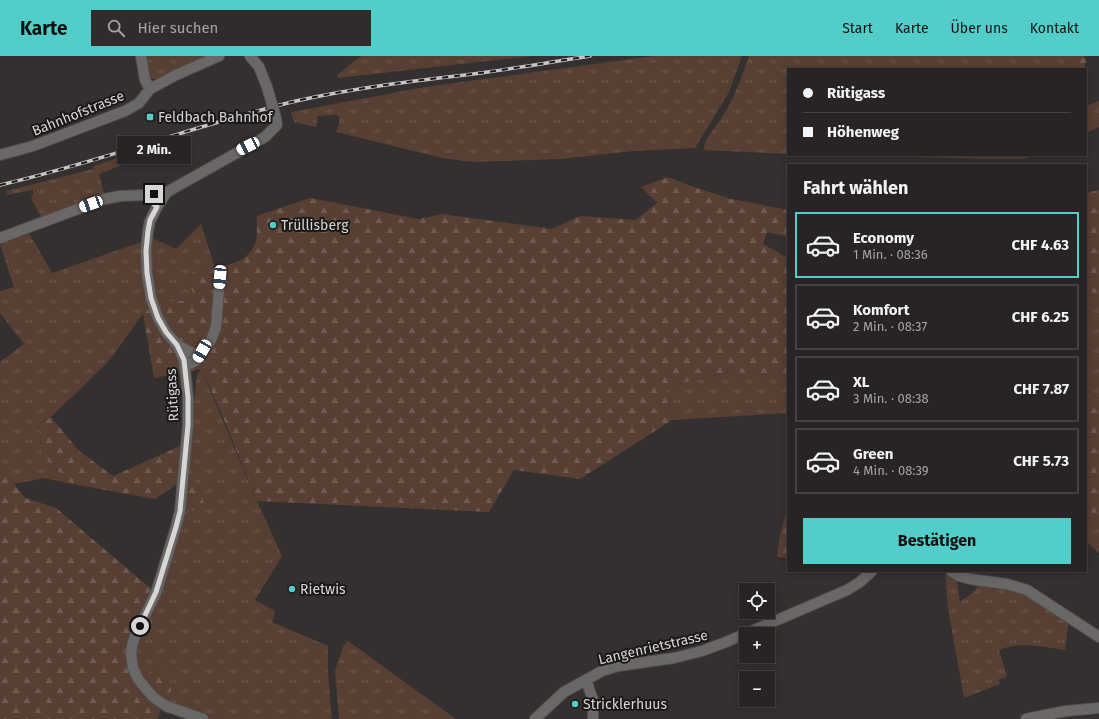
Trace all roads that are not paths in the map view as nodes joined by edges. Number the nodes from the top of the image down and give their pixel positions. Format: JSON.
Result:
{"nodes":[{"id":1,"x":141,"y":56,"type":"edge"},
{"id":2,"x":219,"y":56,"type":"edge"},
{"id":3,"x":250,"y":56,"type":"edge"},
{"id":4,"x":150,"y":89,"type":"junction"},
{"id":5,"x":0,"y":155,"type":"edge"},
{"id":6,"x":167,"y":192,"type":"junction"},
{"id":7,"x":146,"y":195,"type":"junction"},
{"id":8,"x":157,"y":207,"type":"junction"},
{"id":9,"x":0,"y":238,"type":"edge"},
{"id":10,"x":220,"y":277,"type":"dead end"},
{"id":11,"x":177,"y":345,"type":"junction"},
{"id":12,"x":197,"y":360,"type":"junction"},
{"id":13,"x":186,"y":366,"type":"junction"},
{"id":14,"x":871,"y":572,"type":"edge"},
{"id":15,"x":953,"y":572,"type":"edge"},
{"id":16,"x":1099,"y":637,"type":"edge"},
{"id":17,"x":586,"y":680,"type":"junction"},
{"id":18,"x":1099,"y":708,"type":"edge"},
{"id":19,"x":203,"y":719,"type":"edge"},
{"id":20,"x":535,"y":719,"type":"edge"},
{"id":21,"x":593,"y":719,"type":"edge"},
{"id":22,"x":1026,"y":719,"type":"edge"}],
"edges":[{"from":1,"to":4,"type":"street"},
{"from":2,"to":4,"type":"street"},
{"from":3,"to":6,"type":"street","name":"Rütigass","bridge":true},
{"from":4,"to":5,"type":"street","name":"Bahnhofstrasse"},
{"from":6,"to":7,"type":"street"},
{"from":6,"to":8,"type":"street","name":"Rütigass"},
{"from":7,"to":8,"type":"street"},
{"from":7,"to":9,"type":"street"},
{"from":8,"to":11,"type":"street","name":"Rütigass"},
{"from":10,"to":12,"type":"street"},
{"from":11,"to":12,"type":"street"},
{"from":11,"to":13,"type":"street","name":"Rütigass"},
{"from":12,"to":13,"type":"street"},
{"from":13,"to":19,"type":"street","name":"Rütigass"},
{"from":14,"to":17,"type":"street","name":"Langenrietstrasse"},
{"from":15,"to":16,"type":"street"},
{"from":17,"to":20,"type":"street","name":"Langenrietstrasse"},
{"from":17,"to":21,"type":"street"},
{"from":18,"to":22,"type":"street"}]}
